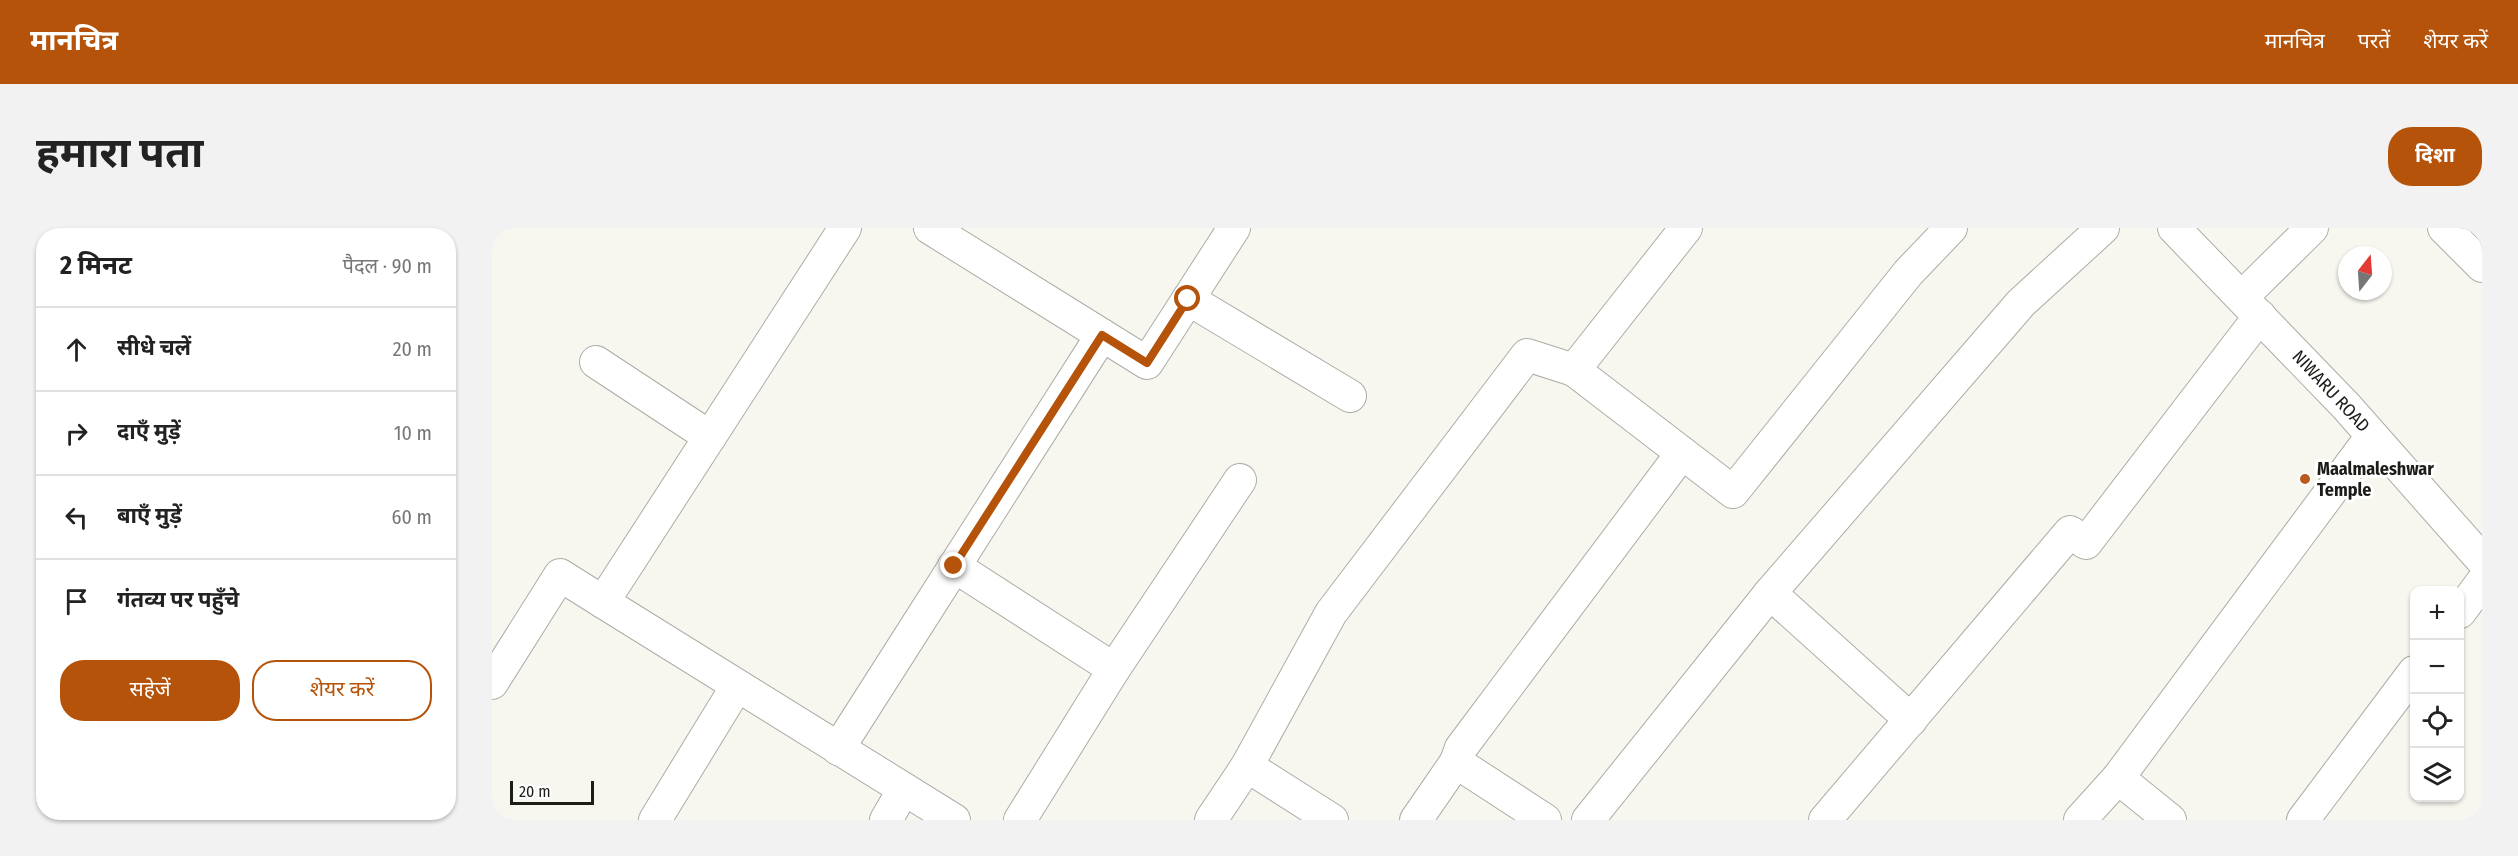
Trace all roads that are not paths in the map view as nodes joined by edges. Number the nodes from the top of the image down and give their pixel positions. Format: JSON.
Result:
{"nodes":[{"id":1,"x":845,"y":228,"type":"edge"},
{"id":2,"x":930,"y":228,"type":"edge"},
{"id":3,"x":1234,"y":228,"type":"edge"},
{"id":4,"x":1686,"y":228,"type":"edge"},
{"id":5,"x":1951,"y":228,"type":"edge"},
{"id":6,"x":2103,"y":228,"type":"edge"},
{"id":7,"x":2174,"y":228,"type":"edge"},
{"id":8,"x":2312,"y":228,"type":"edge"},
{"id":9,"x":2444,"y":228,"type":"edge"},
{"id":10,"x":2482,"y":266,"type":"edge"},
{"id":11,"x":1188,"y":299,"type":"junction"},
{"id":12,"x":2251,"y":307,"type":"junction"},
{"id":13,"x":1102,"y":335,"type":"junction"},
{"id":14,"x":596,"y":362,"type":"dead end"},
{"id":15,"x":1574,"y":370,"type":"junction"},
{"id":16,"x":1350,"y":396,"type":"dead end"},
{"id":17,"x":2372,"y":436,"type":"junction"},
{"id":18,"x":710,"y":437,"type":"junction"},
{"id":19,"x":1682,"y":453,"type":"junction"},
{"id":20,"x":1240,"y":480,"type":"dead end"},
{"id":21,"x":2482,"y":560,"type":"edge"},
{"id":22,"x":954,"y":566,"type":"junction"},
{"id":23,"x":2482,"y":582,"type":"edge"},
{"id":24,"x":1770,"y":593,"type":"junction"},
{"id":25,"x":603,"y":602,"type":"junction"},
{"id":26,"x":2464,"y":607,"type":"edge"},
{"id":27,"x":1114,"y":669,"type":"junction"},
{"id":28,"x":2410,"y":679,"type":"edge"},
{"id":29,"x":492,"y":683,"type":"edge"},
{"id":30,"x":738,"y":686,"type":"junction"},
{"id":31,"x":1911,"y":720,"type":"junction"},
{"id":32,"x":838,"y":748,"type":"junction"},
{"id":33,"x":1456,"y":762,"type":"junction"},
{"id":34,"x":1247,"y":766,"type":"junction"},
{"id":35,"x":2118,"y":778,"type":"junction"},
{"id":36,"x":904,"y":789,"type":"junction"},
{"id":37,"x":655,"y":820,"type":"edge"},
{"id":38,"x":886,"y":820,"type":"edge"},
{"id":39,"x":954,"y":820,"type":"edge"},
{"id":40,"x":1020,"y":820,"type":"edge"},
{"id":41,"x":1211,"y":820,"type":"edge"},
{"id":42,"x":1332,"y":820,"type":"edge"},
{"id":43,"x":1416,"y":820,"type":"edge"},
{"id":44,"x":1545,"y":820,"type":"edge"},
{"id":45,"x":1588,"y":820,"type":"edge"},
{"id":46,"x":1825,"y":820,"type":"edge"},
{"id":47,"x":2080,"y":820,"type":"edge"},
{"id":48,"x":2170,"y":820,"type":"edge"},
{"id":49,"x":2303,"y":820,"type":"edge"}],
"edges":[{"from":1,"to":18,"type":"street"},
{"from":2,"to":13,"type":"street"},
{"from":3,"to":11,"type":"street"},
{"from":4,"to":15,"type":"street"},
{"from":5,"to":19,"type":"street"},
{"from":6,"to":24,"type":"street"},
{"from":7,"to":12,"type":"street","name":"NIWARU ROAD"},
{"from":8,"to":12,"type":"street"},
{"from":9,"to":10,"type":"street"},
{"from":11,"to":13,"type":"street"},
{"from":11,"to":16,"type":"street"},
{"from":12,"to":17,"type":"street","name":"NIWARU ROAD"},
{"from":12,"to":31,"type":"street"},
{"from":13,"to":22,"type":"street"},
{"from":14,"to":18,"type":"street"},
{"from":15,"to":19,"type":"street"},
{"from":15,"to":34,"type":"street"},
{"from":17,"to":21,"type":"street","name":"NIWARU ROAD"},
{"from":17,"to":35,"type":"street"},
{"from":18,"to":25,"type":"street"},
{"from":19,"to":33,"type":"street"},
{"from":20,"to":27,"type":"street"},
{"from":22,"to":27,"type":"street"},
{"from":22,"to":32,"type":"street"},
{"from":23,"to":26,"type":"street"},
{"from":24,"to":31,"type":"street"},
{"from":24,"to":45,"type":"street"},
{"from":25,"to":29,"type":"street"},
{"from":25,"to":30,"type":"street"},
{"from":27,"to":40,"type":"street"},
{"from":28,"to":49,"type":"street"},
{"from":30,"to":32,"type":"street"},
{"from":30,"to":37,"type":"street"},
{"from":31,"to":46,"type":"street"},
{"from":32,"to":36,"type":"street"},
{"from":33,"to":43,"type":"street"},
{"from":33,"to":44,"type":"street"},
{"from":34,"to":41,"type":"street"},
{"from":34,"to":42,"type":"street"},
{"from":35,"to":47,"type":"street"},
{"from":35,"to":48,"type":"street"},
{"from":36,"to":38,"type":"street"},
{"from":36,"to":39,"type":"street"}]}
